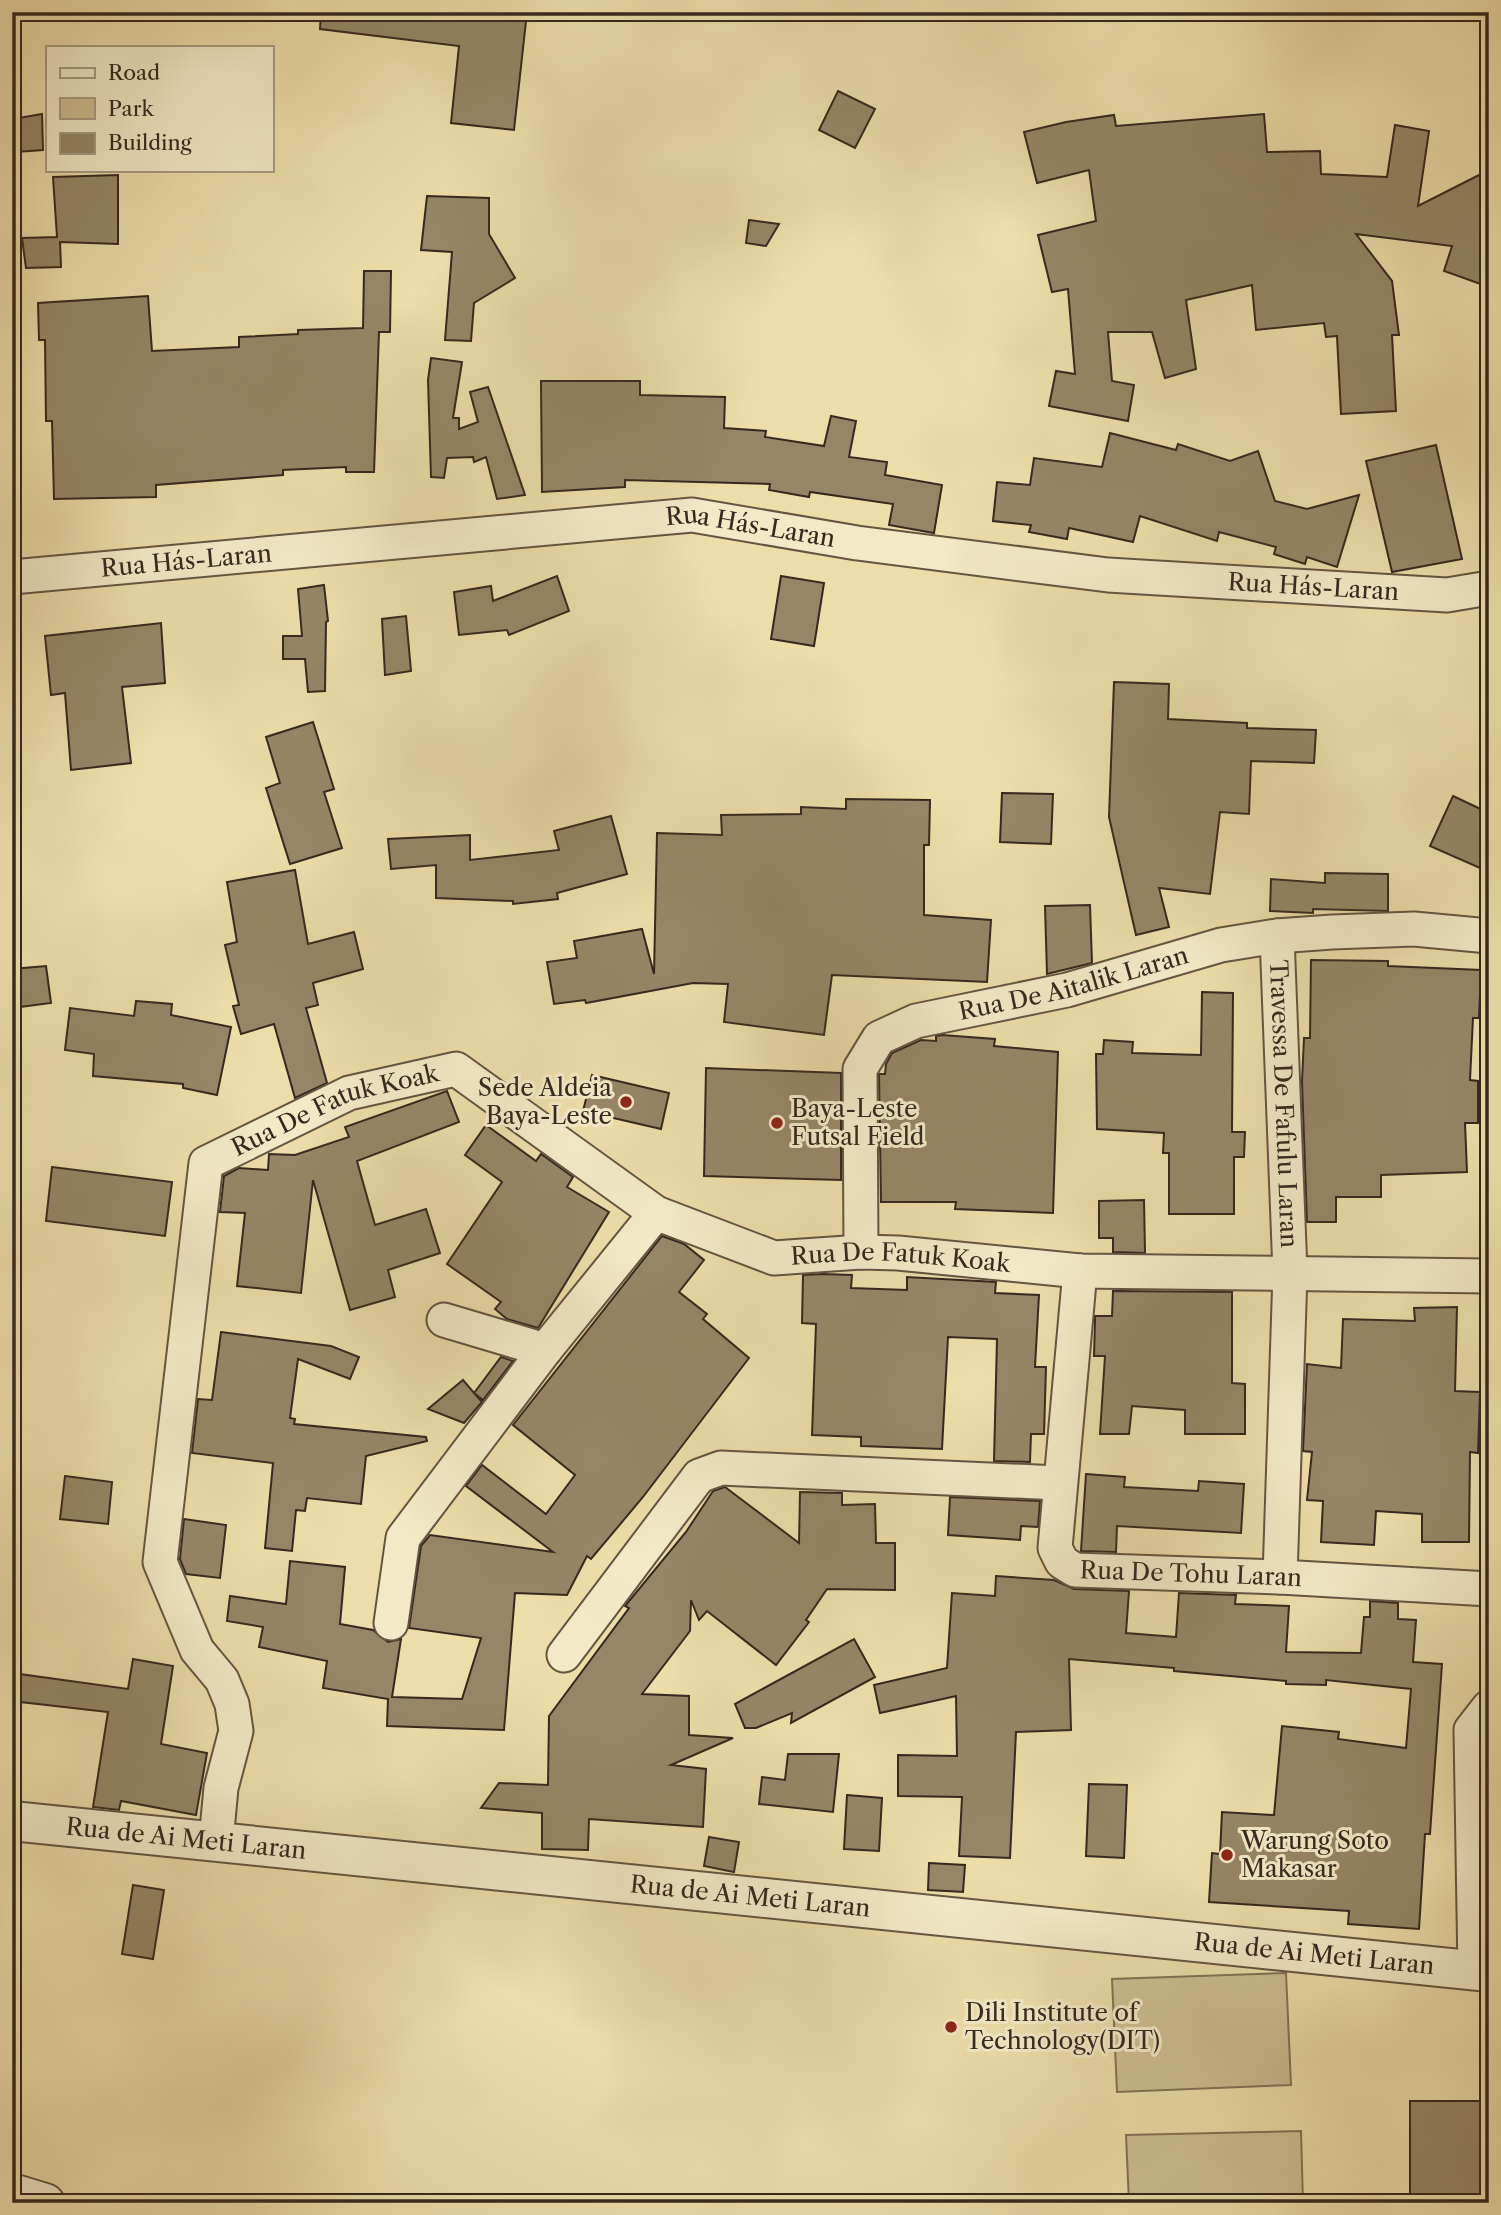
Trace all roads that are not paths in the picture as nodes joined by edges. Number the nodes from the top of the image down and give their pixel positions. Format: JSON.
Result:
{"nodes":[{"id":1,"x":12,"y":577,"type":"edge"},
{"id":2,"x":1489,"y":589,"type":"edge"},
{"id":3,"x":1277,"y":936,"type":"junction"},
{"id":4,"x":1489,"y":936,"type":"edge"},
{"id":5,"x":656,"y":1213,"type":"junction"},
{"id":6,"x":861,"y":1252,"type":"junction"},
{"id":7,"x":1080,"y":1271,"type":"junction"},
{"id":8,"x":1290,"y":1273,"type":"junction"},
{"id":9,"x":1489,"y":1276,"type":"edge"},
{"id":10,"x":444,"y":1320,"type":"dead end"},
{"id":11,"x":545,"y":1350,"type":"junction"},
{"id":12,"x":1059,"y":1483,"type":"junction"},
{"id":13,"x":1280,"y":1577,"type":"junction"},
{"id":14,"x":1489,"y":1589,"type":"edge"},
{"id":15,"x":391,"y":1623,"type":"dead end"},
{"id":16,"x":564,"y":1655,"type":"dead end"},
{"id":17,"x":1489,"y":1707,"type":"edge"},
{"id":18,"x":12,"y":1821,"type":"edge"},
{"id":19,"x":216,"y":1841,"type":"junction"},
{"id":20,"x":1482,"y":1972,"type":"edge"},
{"id":21,"x":12,"y":2193,"type":"edge"},
{"id":22,"x":45,"y":2203,"type":"edge"}],
"edges":[{"from":1,"to":2,"type":"street","name":"Rua Hás-Laran"},
{"from":3,"to":4,"type":"street","name":"Rua De Aitalik Laran"},
{"from":3,"to":6,"type":"street","name":"Rua De Aitalik Laran"},
{"from":3,"to":8,"type":"street","name":"Travessa De Fafulu Laran"},
{"from":5,"to":6,"type":"street","name":"Rua De Fatuk Koak"},
{"from":5,"to":11,"type":"street"},
{"from":5,"to":19,"type":"street","name":"Rua De Fatuk Koak"},
{"from":6,"to":7,"type":"street","name":"Rua De Fatuk Koak"},
{"from":7,"to":8,"type":"street","name":"Rua De Fatuk Koak"},
{"from":7,"to":12,"type":"street","name":"Rua De Tohu Laran"},
{"from":8,"to":9,"type":"street","name":"Rua De Fatuk Koak"},
{"from":8,"to":13,"type":"street","name":"Travessa De Fafulu Laran"},
{"from":10,"to":11,"type":"street"},
{"from":11,"to":15,"type":"street"},
{"from":12,"to":13,"type":"street","name":"Rua De Tohu Laran"},
{"from":12,"to":16,"type":"street"},
{"from":13,"to":14,"type":"street","name":"Rua De Tohu Laran"},
{"from":17,"to":20,"type":"street"},
{"from":18,"to":19,"type":"street","name":"Rua de Ai Meti Laran"},
{"from":19,"to":20,"type":"street","name":"Rua de Ai Meti Laran"},
{"from":21,"to":22,"type":"street"}]}
